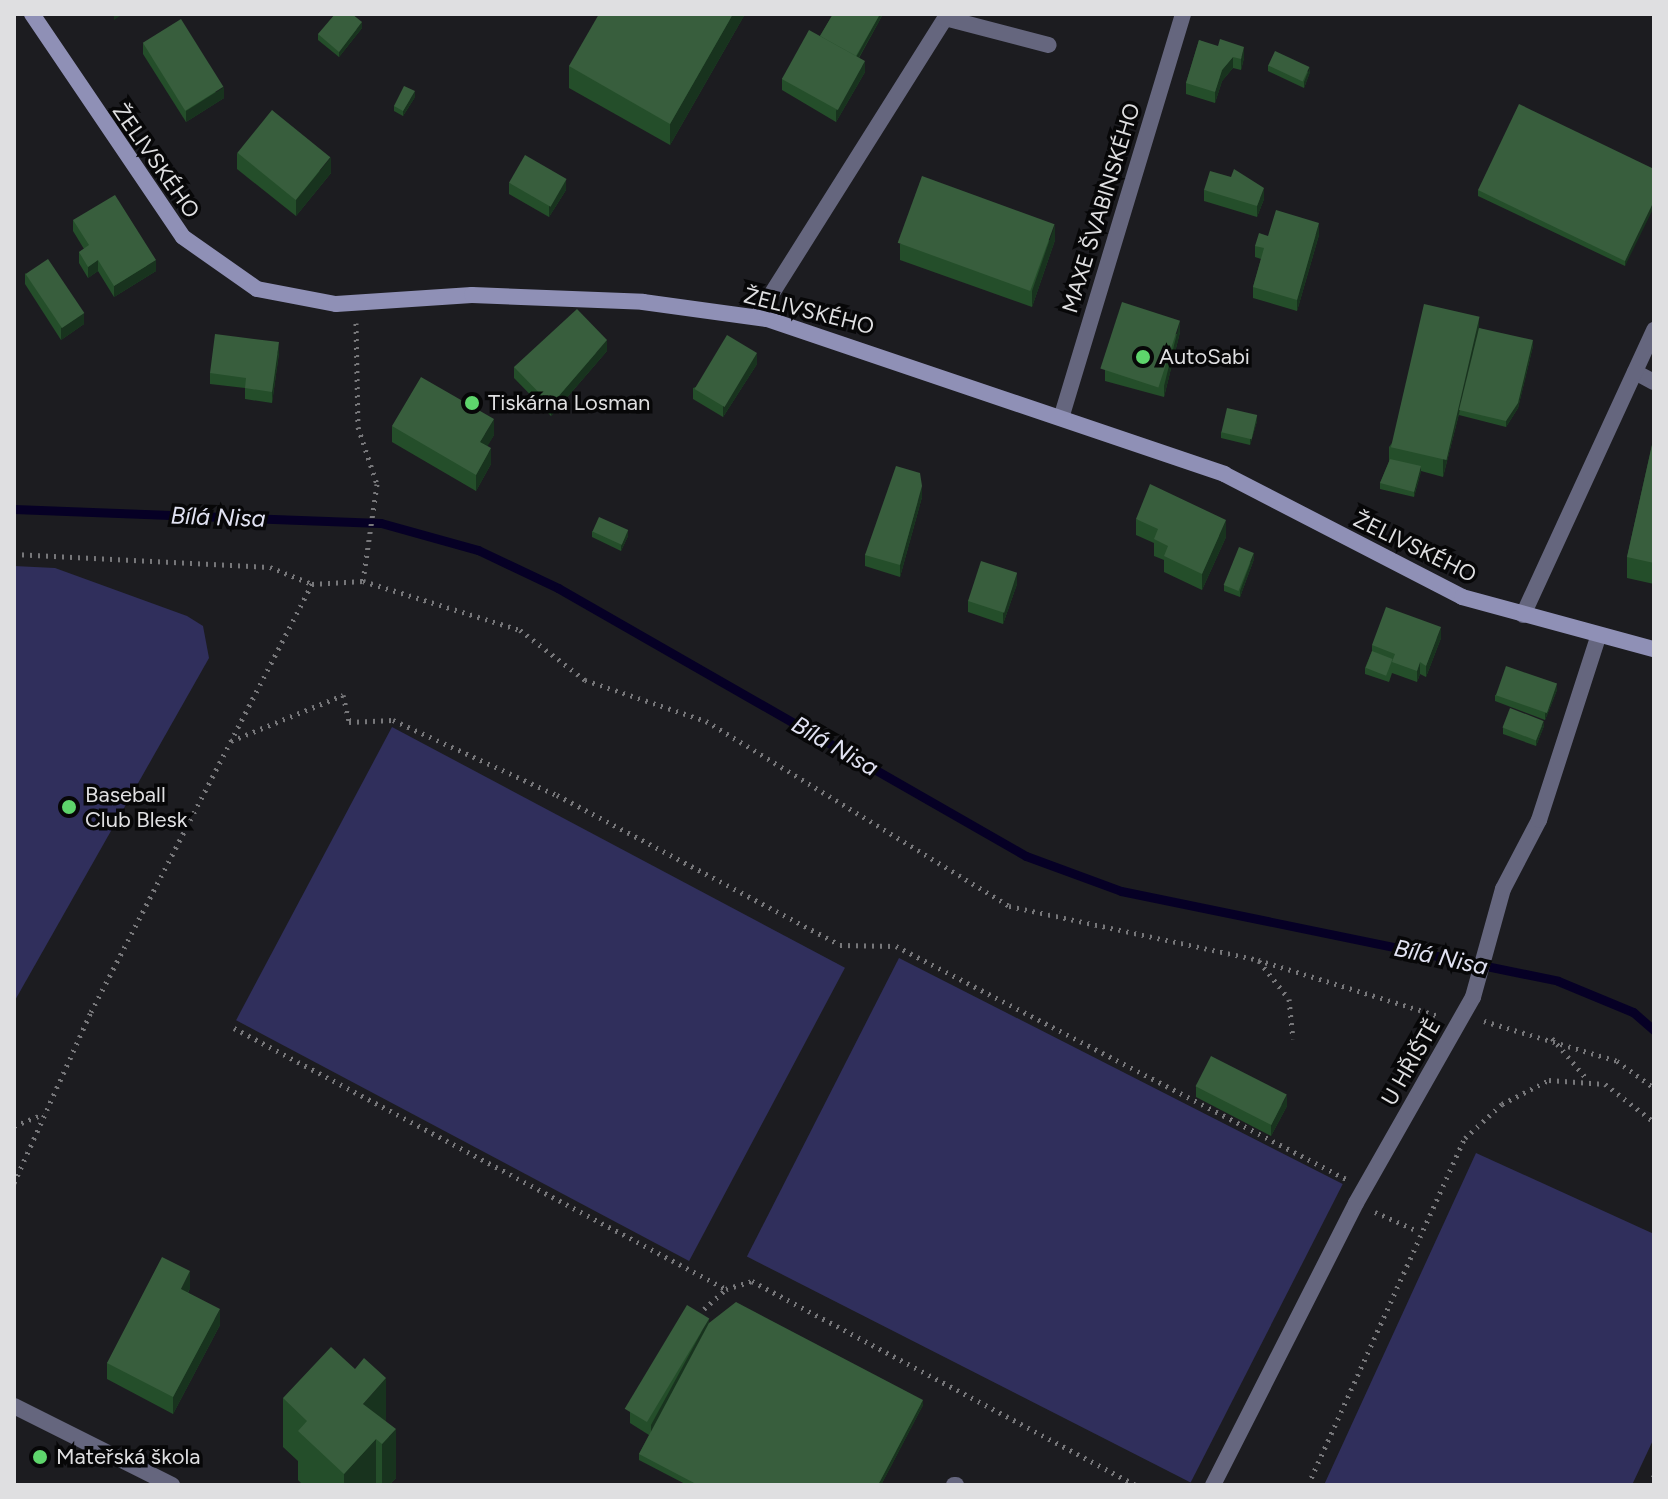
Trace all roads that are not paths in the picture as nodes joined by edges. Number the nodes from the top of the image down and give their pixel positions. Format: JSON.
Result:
{"nodes":[{"id":1,"x":32,"y":14,"type":"edge"},
{"id":2,"x":1183,"y":14,"type":"edge"},
{"id":3,"x":1049,"y":45,"type":"dead end"},
{"id":4,"x":757,"y":317,"type":"junction"},
{"id":5,"x":1654,"y":330,"type":"edge"},
{"id":6,"x":1635,"y":372,"type":"junction"},
{"id":7,"x":1654,"y":382,"type":"edge"},
{"id":8,"x":1062,"y":415,"type":"junction"},
{"id":9,"x":1523,"y":615,"type":"junction"},
{"id":10,"x":1597,"y":640,"type":"junction"},
{"id":11,"x":1654,"y":649,"type":"edge"},
{"id":12,"x":14,"y":1406,"type":"edge"},
{"id":13,"x":172,"y":1485,"type":"edge"},
{"id":14,"x":1213,"y":1485,"type":"edge"}],
"edges":[{"from":1,"to":4,"type":"street","name":"ŽELIVSKÉHO"},
{"from":2,"to":8,"type":"street","name":"MAXE ŠVABINSKÉHO"},
{"from":3,"to":4,"type":"street"},
{"from":4,"to":8,"type":"street","name":"ŽELIVSKÉHO"},
{"from":5,"to":6,"type":"street"},
{"from":6,"to":7,"type":"street"},
{"from":6,"to":9,"type":"street"},
{"from":8,"to":9,"type":"street","name":"ŽELIVSKÉHO"},
{"from":9,"to":10,"type":"street","name":"ŽELIVSKÉHO"},
{"from":10,"to":11,"type":"street","name":"ŽELIVSKÉHO"},
{"from":10,"to":14,"type":"street","name":"U HŘIŠTĚ"},
{"from":12,"to":13,"type":"street"}]}
